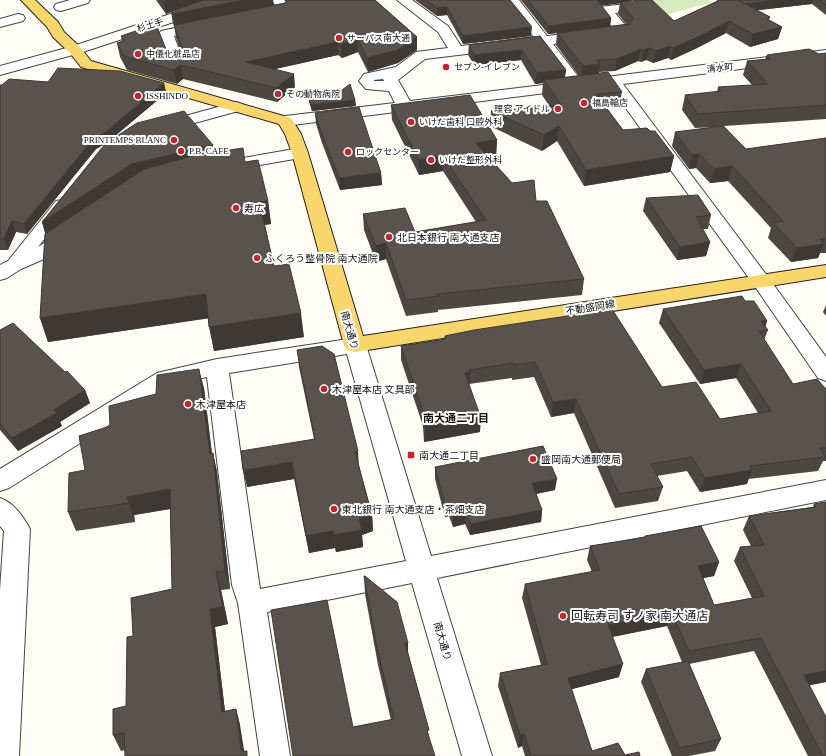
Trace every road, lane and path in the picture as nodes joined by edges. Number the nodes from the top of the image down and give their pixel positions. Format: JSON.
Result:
{"nodes":[{"id":1,"x":28,"y":0,"type":"edge"},
{"id":2,"x":83,"y":0,"type":"edge"},
{"id":3,"x":226,"y":0,"type":"edge"},
{"id":4,"x":277,"y":0,"type":"edge"},
{"id":5,"x":404,"y":0,"type":"edge"},
{"id":6,"x":512,"y":0,"type":"edge"},
{"id":7,"x":595,"y":0,"type":"edge"},
{"id":8,"x":638,"y":0,"type":"edge"},
{"id":9,"x":61,"y":7,"type":"dead end"},
{"id":10,"x":605,"y":10,"type":"junction"},
{"id":11,"x":250,"y":17,"type":"edge"},
{"id":12,"x":18,"y":18,"type":"dead end"},
{"id":13,"x":0,"y":23,"type":"edge"},
{"id":14,"x":204,"y":26,"type":"edge"},
{"id":15,"x":543,"y":40,"type":"junction"},
{"id":16,"x":75,"y":50,"type":"junction"},
{"id":17,"x":457,"y":51,"type":"junction"},
{"id":18,"x":826,"y":54,"type":"edge"},
{"id":19,"x":178,"y":67,"type":"edge"},
{"id":20,"x":400,"y":72,"type":"junction"},
{"id":21,"x":5,"y":77,"type":"edge"},
{"id":22,"x":613,"y":81,"type":"junction"},
{"id":23,"x":577,"y":84,"type":"junction"},
{"id":24,"x":394,"y":86,"type":"junction"},
{"id":25,"x":405,"y":106,"type":"junction"},
{"id":26,"x":236,"y":107,"type":"junction"},
{"id":27,"x":285,"y":121,"type":"junction"},
{"id":28,"x":148,"y":131,"type":"edge"},
{"id":29,"x":300,"y":153,"type":"junction"},
{"id":30,"x":207,"y":169,"type":"edge"},
{"id":31,"x":74,"y":191,"type":"edge"},
{"id":32,"x":81,"y":227,"type":"edge"},
{"id":33,"x":7,"y":270,"type":"edge"},
{"id":34,"x":826,"y":271,"type":"edge"},
{"id":35,"x":760,"y":281,"type":"junction"},
{"id":36,"x":355,"y":345,"type":"junction"},
{"id":37,"x":217,"y":367,"type":"junction"},
{"id":38,"x":826,"y":373,"type":"edge"},
{"id":39,"x":0,"y":481,"type":"edge"},
{"id":40,"x":826,"y":490,"type":"edge"},
{"id":41,"x":0,"y":508,"type":"edge"},
{"id":42,"x":422,"y":570,"type":"junction"},
{"id":43,"x":252,"y":603,"type":"junction"},
{"id":44,"x":4,"y":756,"type":"edge"},
{"id":45,"x":275,"y":756,"type":"edge"},
{"id":46,"x":477,"y":756,"type":"edge"}],
"edges":[{"from":1,"to":16,"type":"main road"},
{"from":2,"to":9,"type":"street"},
{"from":3,"to":16,"type":"street","name":"杉土手"},
{"from":4,"to":11,"type":"street"},
{"from":5,"to":17,"type":"street"},
{"from":6,"to":15,"type":"street"},
{"from":7,"to":10,"type":"street"},
{"from":8,"to":10,"type":"street"},
{"from":10,"to":15,"type":"street"},
{"from":12,"to":13,"type":"street"},
{"from":14,"to":19,"type":"street"},
{"from":15,"to":17,"type":"street"},
{"from":15,"to":23,"type":"street"},
{"from":16,"to":21,"type":"street","name":"杉土手"},
{"from":16,"to":26,"type":"main road"},
{"from":17,"to":20,"type":"street"},
{"from":18,"to":22,"type":"street","name":"清水町"},
{"from":20,"to":24,"type":"street"},
{"from":20,"to":24,"type":"street"},
{"from":22,"to":23,"type":"street","name":"清水町"},
{"from":22,"to":35,"type":"street"},
{"from":23,"to":25,"type":"street","name":"清水町"},
{"from":24,"to":25,"type":"street"},
{"from":25,"to":27,"type":"street","name":"清水町"},
{"from":26,"to":27,"type":"main road"},
{"from":26,"to":28,"type":"street"},
{"from":27,"to":29,"type":"main road","name":"南大通り"},
{"from":29,"to":30,"type":"street"},
{"from":29,"to":36,"type":"main road","name":"南大通り"},
{"from":31,"to":33,"type":"street"},
{"from":32,"to":33,"type":"street"},
{"from":34,"to":35,"type":"main road","name":"不動盛岡線"},
{"from":35,"to":36,"type":"main road","name":"不動盛岡線"},
{"from":35,"to":38,"type":"street"},
{"from":36,"to":37,"type":"street"},
{"from":36,"to":42,"type":"street","name":"南大通り"},
{"from":37,"to":39,"type":"street"},
{"from":37,"to":43,"type":"street"},
{"from":40,"to":42,"type":"street"},
{"from":41,"to":44,"type":"street"},
{"from":42,"to":43,"type":"street"},
{"from":42,"to":46,"type":"street","name":"南大通り"},
{"from":43,"to":45,"type":"street"}]}
